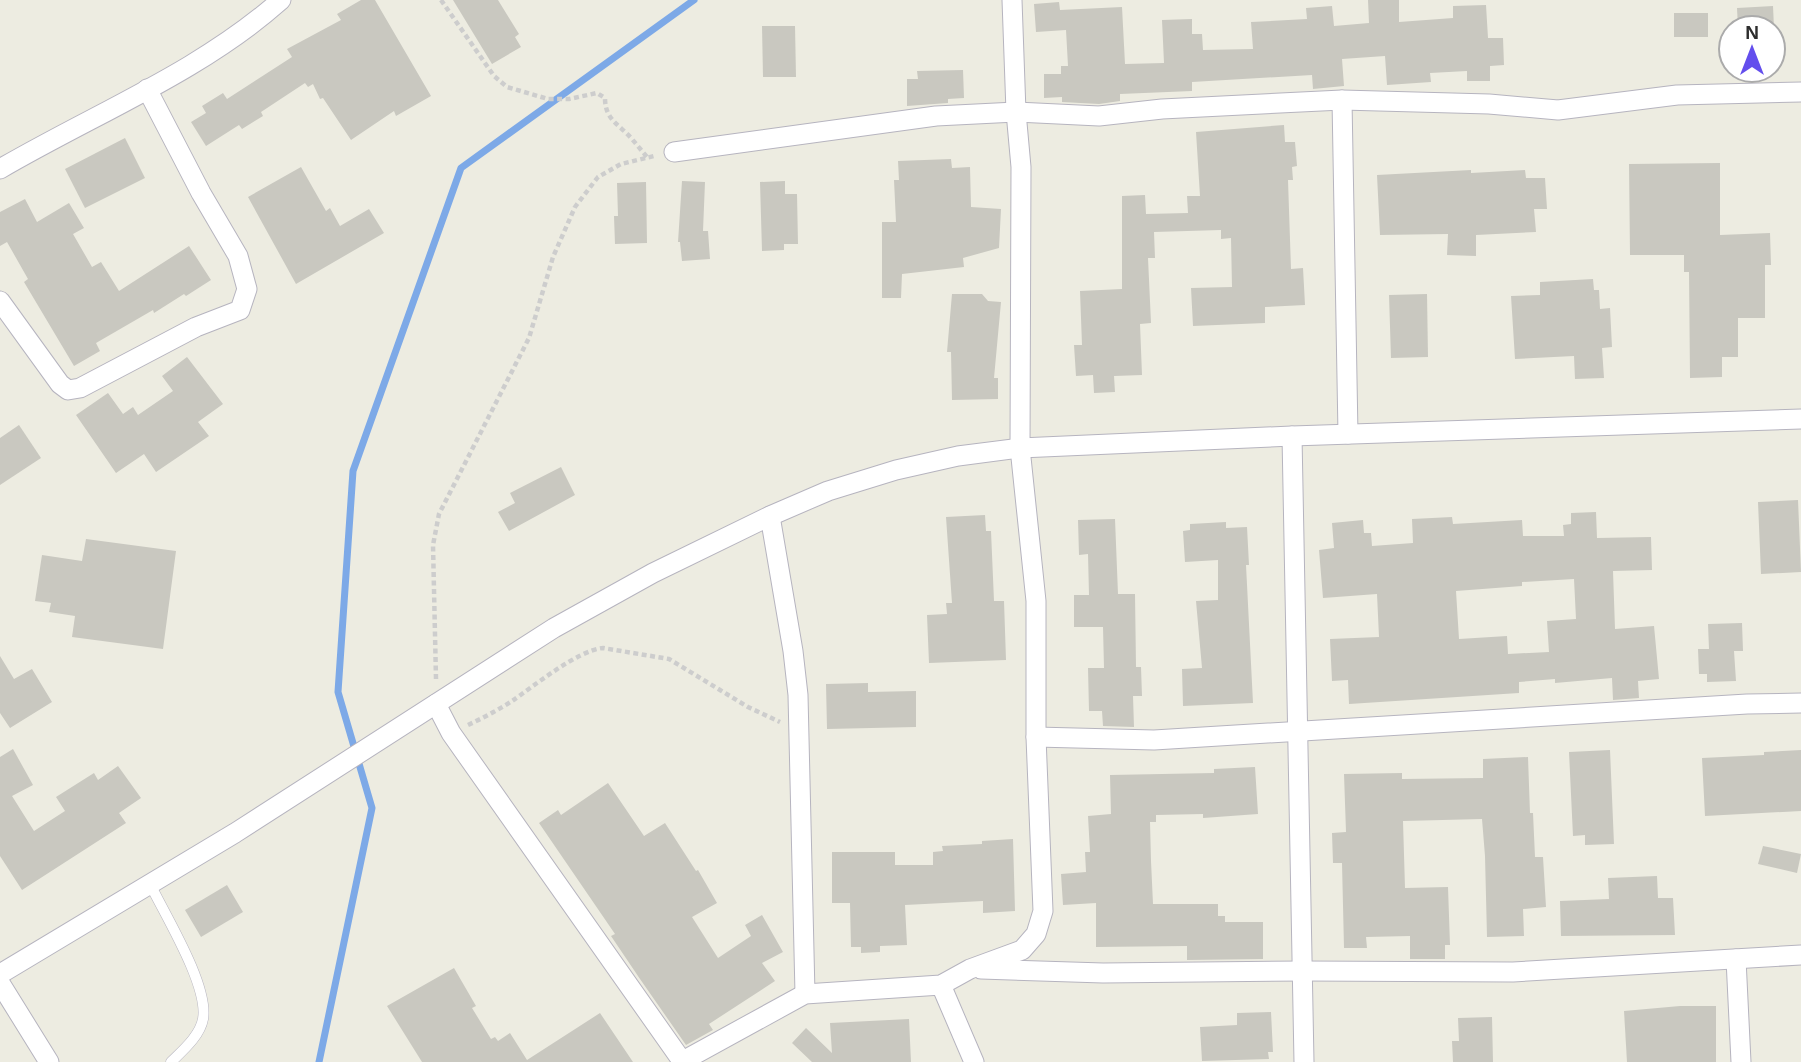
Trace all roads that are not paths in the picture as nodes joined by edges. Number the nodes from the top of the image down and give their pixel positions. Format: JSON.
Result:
{"nodes":[{"id":1,"x":281,"y":0,"type":"edge"},
{"id":2,"x":1012,"y":0,"type":"edge"},
{"id":3,"x":147,"y":89,"type":"junction"},
{"id":4,"x":1801,"y":92,"type":"edge"},
{"id":5,"x":1342,"y":100,"type":"junction"},
{"id":6,"x":1016,"y":112,"type":"junction"},
{"id":7,"x":674,"y":152,"type":"road end"},
{"id":8,"x":0,"y":169,"type":"edge"},
{"id":9,"x":0,"y":301,"type":"edge"},
{"id":10,"x":1801,"y":419,"type":"edge"},
{"id":11,"x":1348,"y":435,"type":"junction"},
{"id":12,"x":1292,"y":436,"type":"junction"},
{"id":13,"x":1020,"y":447,"type":"junction"},
{"id":14,"x":769,"y":516,"type":"junction"},
{"id":15,"x":436,"y":704,"type":"junction"},
{"id":16,"x":1801,"y":704,"type":"edge"},
{"id":17,"x":1297,"y":732,"type":"junction"},
{"id":18,"x":1036,"y":737,"type":"junction"},
{"id":19,"x":150,"y":884,"type":"junction"},
{"id":20,"x":1801,"y":955,"type":"edge"},
{"id":21,"x":1736,"y":959,"type":"junction"},
{"id":22,"x":970,"y":969,"type":"junction"},
{"id":23,"x":1304,"y":971,"type":"junction"},
{"id":24,"x":0,"y":974,"type":"edge"},
{"id":25,"x":0,"y":983,"type":"edge"},
{"id":26,"x":941,"y":985,"type":"junction"},
{"id":27,"x":805,"y":994,"type":"junction"},
{"id":28,"x":49,"y":1062,"type":"edge"},
{"id":29,"x":171,"y":1062,"type":"edge"},
{"id":30,"x":681,"y":1062,"type":"edge"},
{"id":31,"x":974,"y":1062,"type":"edge"},
{"id":32,"x":1304,"y":1062,"type":"edge"},
{"id":33,"x":1741,"y":1062,"type":"edge"}],
"edges":[{"from":1,"to":3,"type":"street"},
{"from":2,"to":6,"type":"street"},
{"from":3,"to":8,"type":"street"},
{"from":3,"to":9,"type":"street"},
{"from":4,"to":5,"type":"street"},
{"from":5,"to":6,"type":"street"},
{"from":5,"to":11,"type":"street"},
{"from":6,"to":7,"type":"street"},
{"from":6,"to":13,"type":"street"},
{"from":10,"to":11,"type":"street"},
{"from":11,"to":12,"type":"street"},
{"from":12,"to":13,"type":"street"},
{"from":12,"to":17,"type":"street"},
{"from":13,"to":14,"type":"street"},
{"from":13,"to":18,"type":"street"},
{"from":14,"to":15,"type":"street"},
{"from":14,"to":27,"type":"street"},
{"from":15,"to":19,"type":"street"},
{"from":15,"to":30,"type":"street"},
{"from":16,"to":17,"type":"street"},
{"from":17,"to":18,"type":"street"},
{"from":17,"to":23,"type":"street"},
{"from":18,"to":22,"type":"street"},
{"from":19,"to":24,"type":"street"},
{"from":19,"to":29,"type":"lane"},
{"from":20,"to":21,"type":"street"},
{"from":21,"to":23,"type":"street"},
{"from":21,"to":33,"type":"street"},
{"from":22,"to":23,"type":"street"},
{"from":22,"to":26,"type":"street"},
{"from":23,"to":32,"type":"street"},
{"from":25,"to":28,"type":"street"},
{"from":26,"to":27,"type":"street"},
{"from":26,"to":31,"type":"street"},
{"from":27,"to":30,"type":"street"}]}
